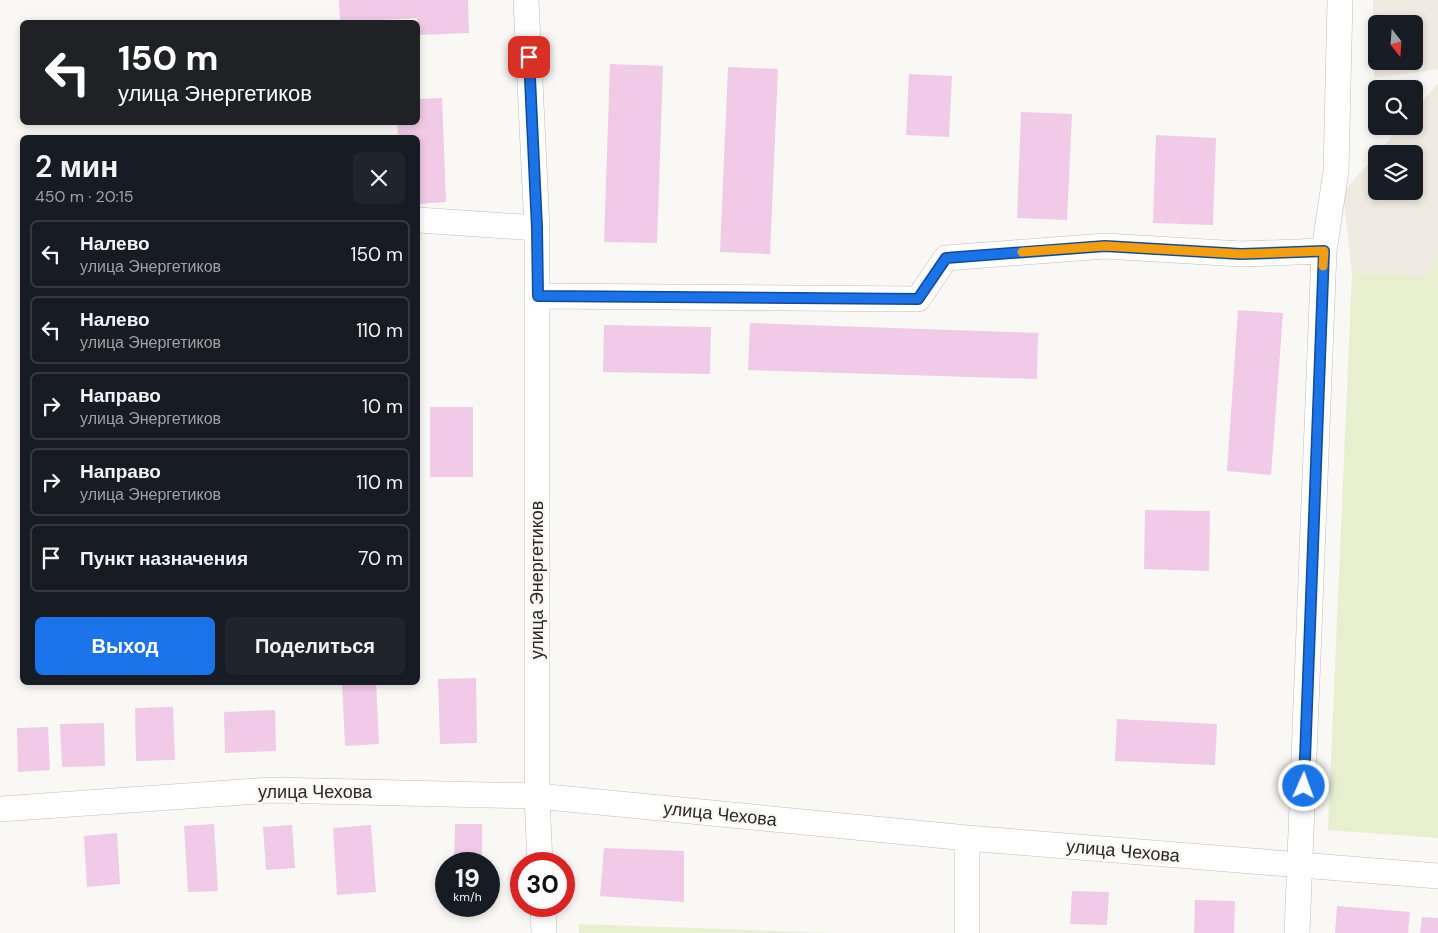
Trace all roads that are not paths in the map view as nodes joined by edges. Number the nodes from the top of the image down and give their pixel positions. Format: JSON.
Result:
{"nodes":[{"id":1,"x":526,"y":0,"type":"edge"},
{"id":2,"x":1340,"y":0,"type":"edge"},
{"id":3,"x":420,"y":220,"type":"edge"},
{"id":4,"x":537,"y":228,"type":"junction"},
{"id":5,"x":1324,"y":251,"type":"junction"},
{"id":6,"x":538,"y":296,"type":"junction"},
{"id":7,"x":537,"y":796,"type":"junction"},
{"id":8,"x":0,"y":809,"type":"edge"},
{"id":9,"x":967,"y":838,"type":"junction"},
{"id":10,"x":539,"y":852,"type":"edge"},
{"id":11,"x":1301,"y":865,"type":"junction"},
{"id":12,"x":1438,"y":876,"type":"edge"},
{"id":13,"x":543,"y":917,"type":"edge"},
{"id":14,"x":544,"y":933,"type":"edge"},
{"id":15,"x":967,"y":933,"type":"edge"},
{"id":16,"x":1297,"y":933,"type":"edge"}],
"edges":[{"from":1,"to":4,"type":"street","name":"улица Энергетиков"},
{"from":2,"to":5,"type":"street"},
{"from":3,"to":4,"type":"street"},
{"from":4,"to":6,"type":"street","name":"улица Энергетиков"},
{"from":5,"to":6,"type":"street"},
{"from":5,"to":11,"type":"street"},
{"from":6,"to":7,"type":"street","name":"улица Энергетиков"},
{"from":7,"to":8,"type":"street","name":"улица Чехова"},
{"from":7,"to":9,"type":"street","name":"улица Чехова"},
{"from":7,"to":10,"type":"street","name":"улица Энергетиков"},
{"from":9,"to":11,"type":"street","name":"улица Чехова"},
{"from":9,"to":15,"type":"street"},
{"from":11,"to":12,"type":"street","name":"улица Чехова"},
{"from":11,"to":16,"type":"street"},
{"from":13,"to":14,"type":"street"}]}
